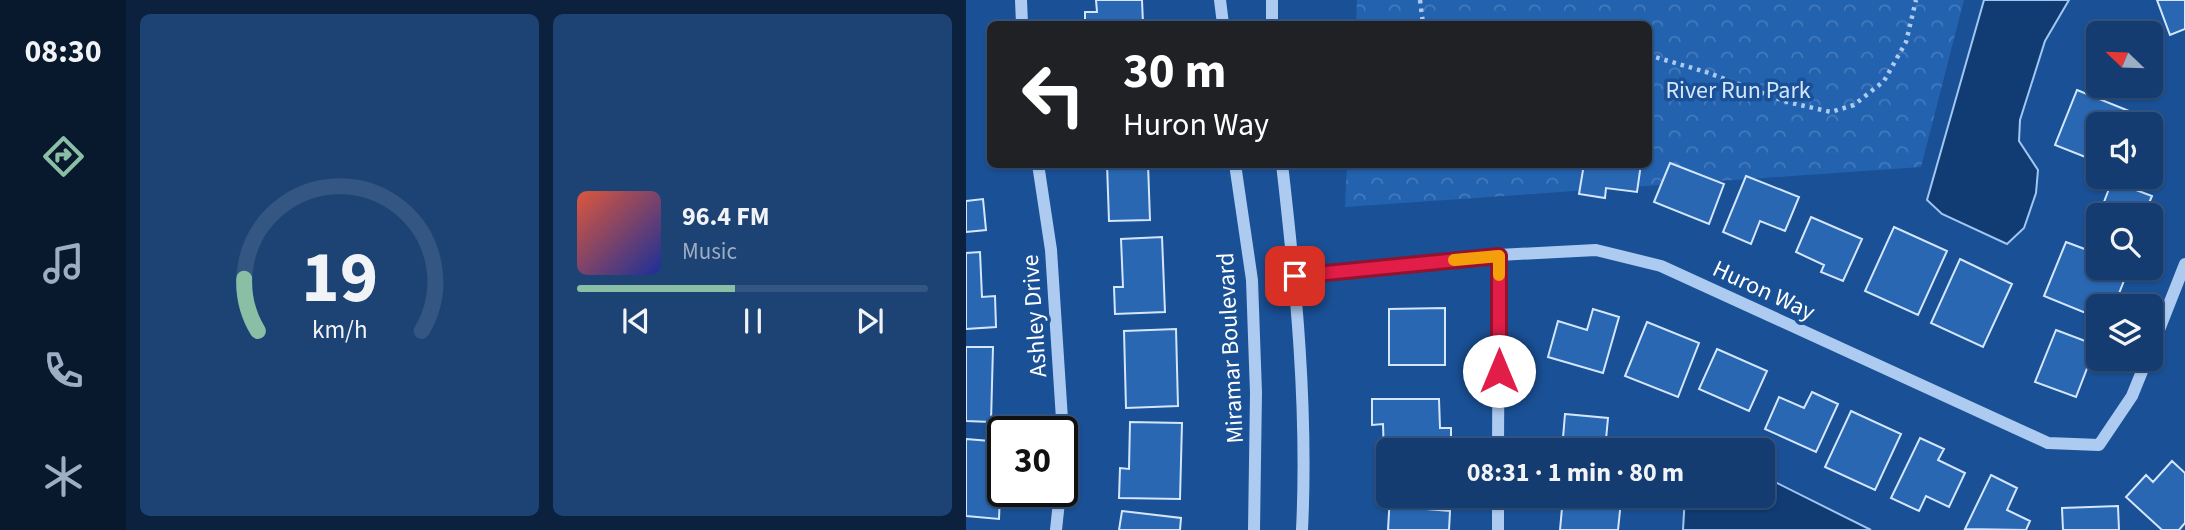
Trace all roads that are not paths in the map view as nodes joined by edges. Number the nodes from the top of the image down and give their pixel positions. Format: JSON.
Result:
{"nodes":[{"id":1,"x":1021,"y":0,"type":"edge"},
{"id":2,"x":1220,"y":0,"type":"edge"},
{"id":3,"x":1272,"y":0,"type":"edge"},
{"id":4,"x":1022,"y":21,"type":"edge"},
{"id":5,"x":1223,"y":21,"type":"edge"},
{"id":6,"x":1272,"y":21,"type":"edge"},
{"id":7,"x":1039,"y":168,"type":"edge"},
{"id":8,"x":1236,"y":168,"type":"edge"},
{"id":9,"x":1282,"y":168,"type":"edge"},
{"id":10,"x":1499,"y":256,"type":"junction"},
{"id":11,"x":2185,"y":264,"type":"edge"},
{"id":12,"x":1295,"y":276,"type":"junction"},
{"id":13,"x":2163,"y":319,"type":"edge"},
{"id":14,"x":2142,"y":371,"type":"edge"},
{"id":15,"x":1062,"y":416,"type":"edge"},
{"id":16,"x":1498,"y":438,"type":"edge"},
{"id":17,"x":1058,"y":507,"type":"edge"},
{"id":18,"x":1498,"y":508,"type":"edge"},
{"id":19,"x":1056,"y":530,"type":"edge"},
{"id":20,"x":1254,"y":530,"type":"edge"},
{"id":21,"x":1302,"y":530,"type":"edge"},
{"id":22,"x":1498,"y":530,"type":"edge"}],
"edges":[{"from":1,"to":4,"type":"street"},
{"from":2,"to":5,"type":"street"},
{"from":3,"to":6,"type":"street"},
{"from":7,"to":15,"type":"street","name":"Ashley Drive"},
{"from":8,"to":20,"type":"street","name":"Miramar Boulevard"},
{"from":9,"to":12,"type":"street"},
{"from":10,"to":12,"type":"street","name":"Huron Way"},
{"from":10,"to":14,"type":"street","name":"Huron Way"},
{"from":10,"to":16,"type":"street"},
{"from":11,"to":13,"type":"street"},
{"from":12,"to":21,"type":"street"},
{"from":17,"to":19,"type":"street"},
{"from":18,"to":22,"type":"street"}]}
